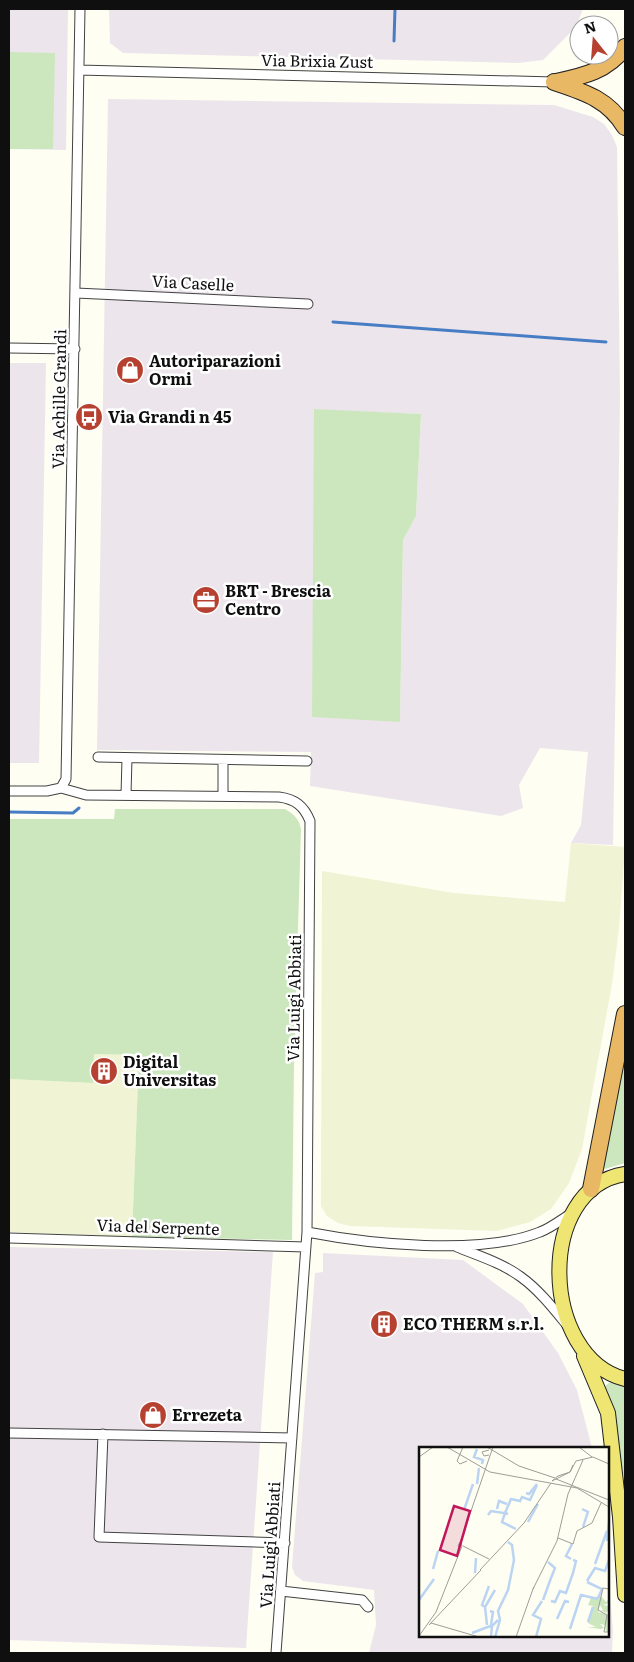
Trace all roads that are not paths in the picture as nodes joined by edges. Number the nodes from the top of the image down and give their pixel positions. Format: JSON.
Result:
{"nodes":[{"id":1,"x":80,"y":9,"type":"edge"},
{"id":2,"x":625,"y":47,"type":"edge"},
{"id":3,"x":80,"y":70,"type":"junction"},
{"id":4,"x":554,"y":82,"type":"junction"},
{"id":5,"x":625,"y":126,"type":"edge"},
{"id":6,"x":76,"y":293,"type":"junction"},
{"id":7,"x":308,"y":304,"type":"dead end"},
{"id":8,"x":9,"y":348,"type":"edge"},
{"id":9,"x":75,"y":349,"type":"junction"},
{"id":10,"x":98,"y":757,"type":"dead end"},
{"id":11,"x":127,"y":758,"type":"junction"},
{"id":12,"x":223,"y":760,"type":"junction"},
{"id":13,"x":307,"y":762,"type":"dead end"},
{"id":14,"x":61,"y":788,"type":"junction"},
{"id":15,"x":9,"y":792,"type":"edge"},
{"id":16,"x":126,"y":795,"type":"junction"},
{"id":17,"x":223,"y":796,"type":"junction"},
{"id":18,"x":625,"y":1014,"type":"edge"},
{"id":19,"x":625,"y":1174,"type":"edge"},
{"id":20,"x":591,"y":1189,"type":"junction"},
{"id":21,"x":572,"y":1212,"type":"junction"},
{"id":22,"x":306,"y":1232,"type":"junction"},
{"id":23,"x":9,"y":1238,"type":"edge"},
{"id":24,"x":455,"y":1246,"type":"junction"},
{"id":25,"x":306,"y":1247,"type":"junction"},
{"id":26,"x":568,"y":1327,"type":"junction"},
{"id":27,"x":582,"y":1351,"type":"junction"},
{"id":28,"x":625,"y":1379,"type":"edge"},
{"id":29,"x":9,"y":1433,"type":"edge"},
{"id":30,"x":103,"y":1434,"type":"junction"},
{"id":31,"x":292,"y":1438,"type":"junction"},
{"id":32,"x":285,"y":1543,"type":"junction"},
{"id":33,"x":281,"y":1591,"type":"junction"},
{"id":34,"x":625,"y":1596,"type":"edge"},
{"id":35,"x":368,"y":1607,"type":"dead end"},
{"id":36,"x":276,"y":1653,"type":"edge"}],
"edges":[{"from":1,"to":3,"type":"street","name":"Via Achille Grandi"},
{"from":2,"to":4,"type":"highway"},
{"from":3,"to":4,"type":"street","name":"Via Brixia Zust"},
{"from":3,"to":6,"type":"street","name":"Via Achille Grandi"},
{"from":4,"to":5,"type":"highway"},
{"from":6,"to":7,"type":"street","name":"Via Caselle"},
{"from":6,"to":9,"type":"street","name":"Via Achille Grandi"},
{"from":8,"to":9,"type":"street"},
{"from":9,"to":14,"type":"street","name":"Via Achille Grandi"},
{"from":10,"to":11,"type":"street"},
{"from":11,"to":12,"type":"street"},
{"from":11,"to":16,"type":"street"},
{"from":12,"to":13,"type":"street"},
{"from":12,"to":17,"type":"street"},
{"from":14,"to":15,"type":"street"},
{"from":14,"to":16,"type":"street","name":"Via Luigi Abbiati"},
{"from":16,"to":17,"type":"street","name":"Via Luigi Abbiati"},
{"from":17,"to":22,"type":"street","name":"Via Luigi Abbiati"},
{"from":18,"to":20,"type":"highway"},
{"from":19,"to":20,"type":"main road"},
{"from":20,"to":21,"type":"main road"},
{"from":21,"to":24,"type":"street"},
{"from":21,"to":26,"type":"main road"},
{"from":22,"to":24,"type":"street"},
{"from":22,"to":25,"type":"street","name":"Via Luigi Abbiati"},
{"from":23,"to":25,"type":"street","name":"Via del Serpente"},
{"from":24,"to":26,"type":"street"},
{"from":25,"to":31,"type":"street","name":"Via Luigi Abbiati"},
{"from":26,"to":27,"type":"main road"},
{"from":27,"to":28,"type":"main road"},
{"from":27,"to":34,"type":"main road"},
{"from":29,"to":30,"type":"street"},
{"from":30,"to":31,"type":"street"},
{"from":30,"to":32,"type":"street"},
{"from":31,"to":32,"type":"street","name":"Via Luigi Abbiati"},
{"from":32,"to":33,"type":"street","name":"Via Luigi Abbiati"},
{"from":33,"to":35,"type":"street"},
{"from":33,"to":36,"type":"street","name":"Via Luigi Abbiati"}]}
